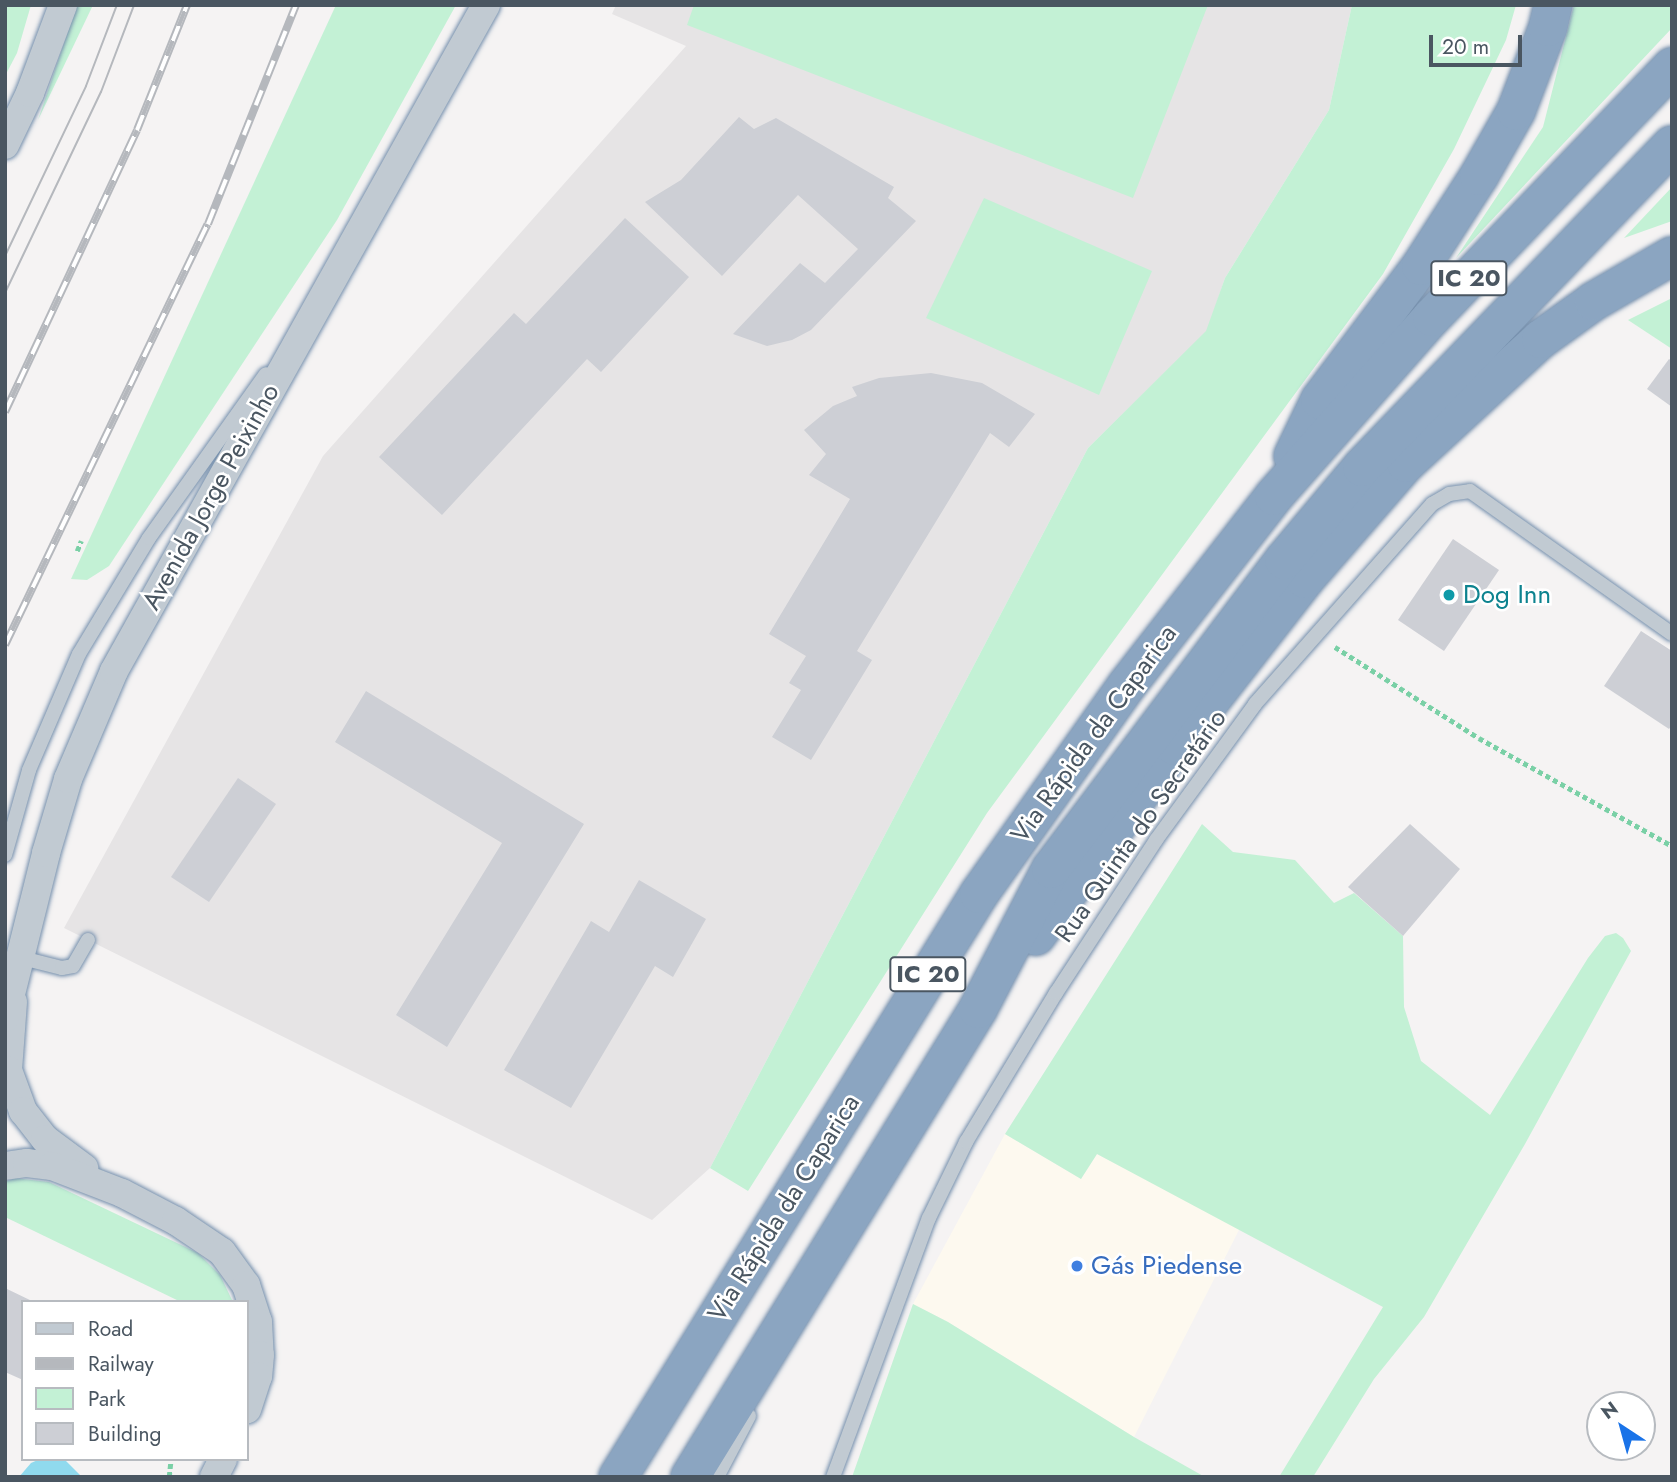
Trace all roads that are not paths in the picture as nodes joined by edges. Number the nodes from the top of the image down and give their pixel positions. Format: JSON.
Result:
{"nodes":[{"id":1,"x":63,"y":5,"type":"edge"},
{"id":2,"x":486,"y":5,"type":"edge"},
{"id":3,"x":1553,"y":5,"type":"edge"},
{"id":4,"x":1672,"y":67,"type":"edge"},
{"id":5,"x":5,"y":145,"type":"edge"},
{"id":6,"x":1672,"y":145,"type":"edge"},
{"id":7,"x":1672,"y":256,"type":"edge"},
{"id":8,"x":330,"y":284,"type":"junction"},
{"id":9,"x":1274,"y":496,"type":"junction"},
{"id":10,"x":1672,"y":634,"type":"edge"},
{"id":11,"x":5,"y":855,"type":"edge"},
{"id":12,"x":88,"y":940,"type":"dead end"},
{"id":13,"x":22,"y":958,"type":"junction"},
{"id":14,"x":9,"y":1005,"type":"edge"},
{"id":15,"x":978,"y":1009,"type":"junction"},
{"id":16,"x":5,"y":1166,"type":"edge"},
{"id":17,"x":866,"y":1187,"type":"junction"},
{"id":18,"x":122,"y":1193,"type":"junction"},
{"id":19,"x":253,"y":1350,"type":"edge"},
{"id":20,"x":248,"y":1406,"type":"edge"},
{"id":21,"x":222,"y":1461,"type":"edge"},
{"id":22,"x":214,"y":1477,"type":"edge"},
{"id":23,"x":618,"y":1477,"type":"edge"},
{"id":24,"x":691,"y":1477,"type":"edge"},
{"id":25,"x":718,"y":1477,"type":"edge"},
{"id":26,"x":833,"y":1477,"type":"edge"}],
"edges":[{"from":1,"to":5,"type":"street"},
{"from":2,"to":8,"type":"street","name":"Avenida Jorge Peixinho"},
{"from":3,"to":9,"type":"highway"},
{"from":4,"to":9,"type":"highway","name":"Via Rápida da Caparica","number":"IC 20"},
{"from":6,"to":15,"type":"highway","name":"Via Rápida da Caparica","number":"IC 20"},
{"from":7,"to":15,"type":"highway"},
{"from":8,"to":11,"type":"lane"},
{"from":8,"to":13,"type":"street","name":"Avenida Jorge Peixinho"},
{"from":9,"to":23,"type":"highway","name":"Via Rápida da Caparica","number":"IC 20"},
{"from":10,"to":26,"type":"lane","name":"Rua Quinta do Secretário"},
{"from":12,"to":13,"type":"lane"},
{"from":13,"to":14,"type":"street","name":"Avenida Jorge Peixinho"},
{"from":14,"to":18,"type":"street","name":"Avenida Jorge Peixinho"},
{"from":15,"to":17,"type":"highway","name":"Via Rápida da Caparica","number":"IC 20"},
{"from":16,"to":18,"type":"street"},
{"from":17,"to":24,"type":"highway","name":"Via Rápida da Caparica","number":"IC 20"},
{"from":17,"to":25,"type":"lane"},
{"from":18,"to":19,"type":"street"},
{"from":19,"to":20,"type":"street"},
{"from":21,"to":22,"type":"street"}]}
